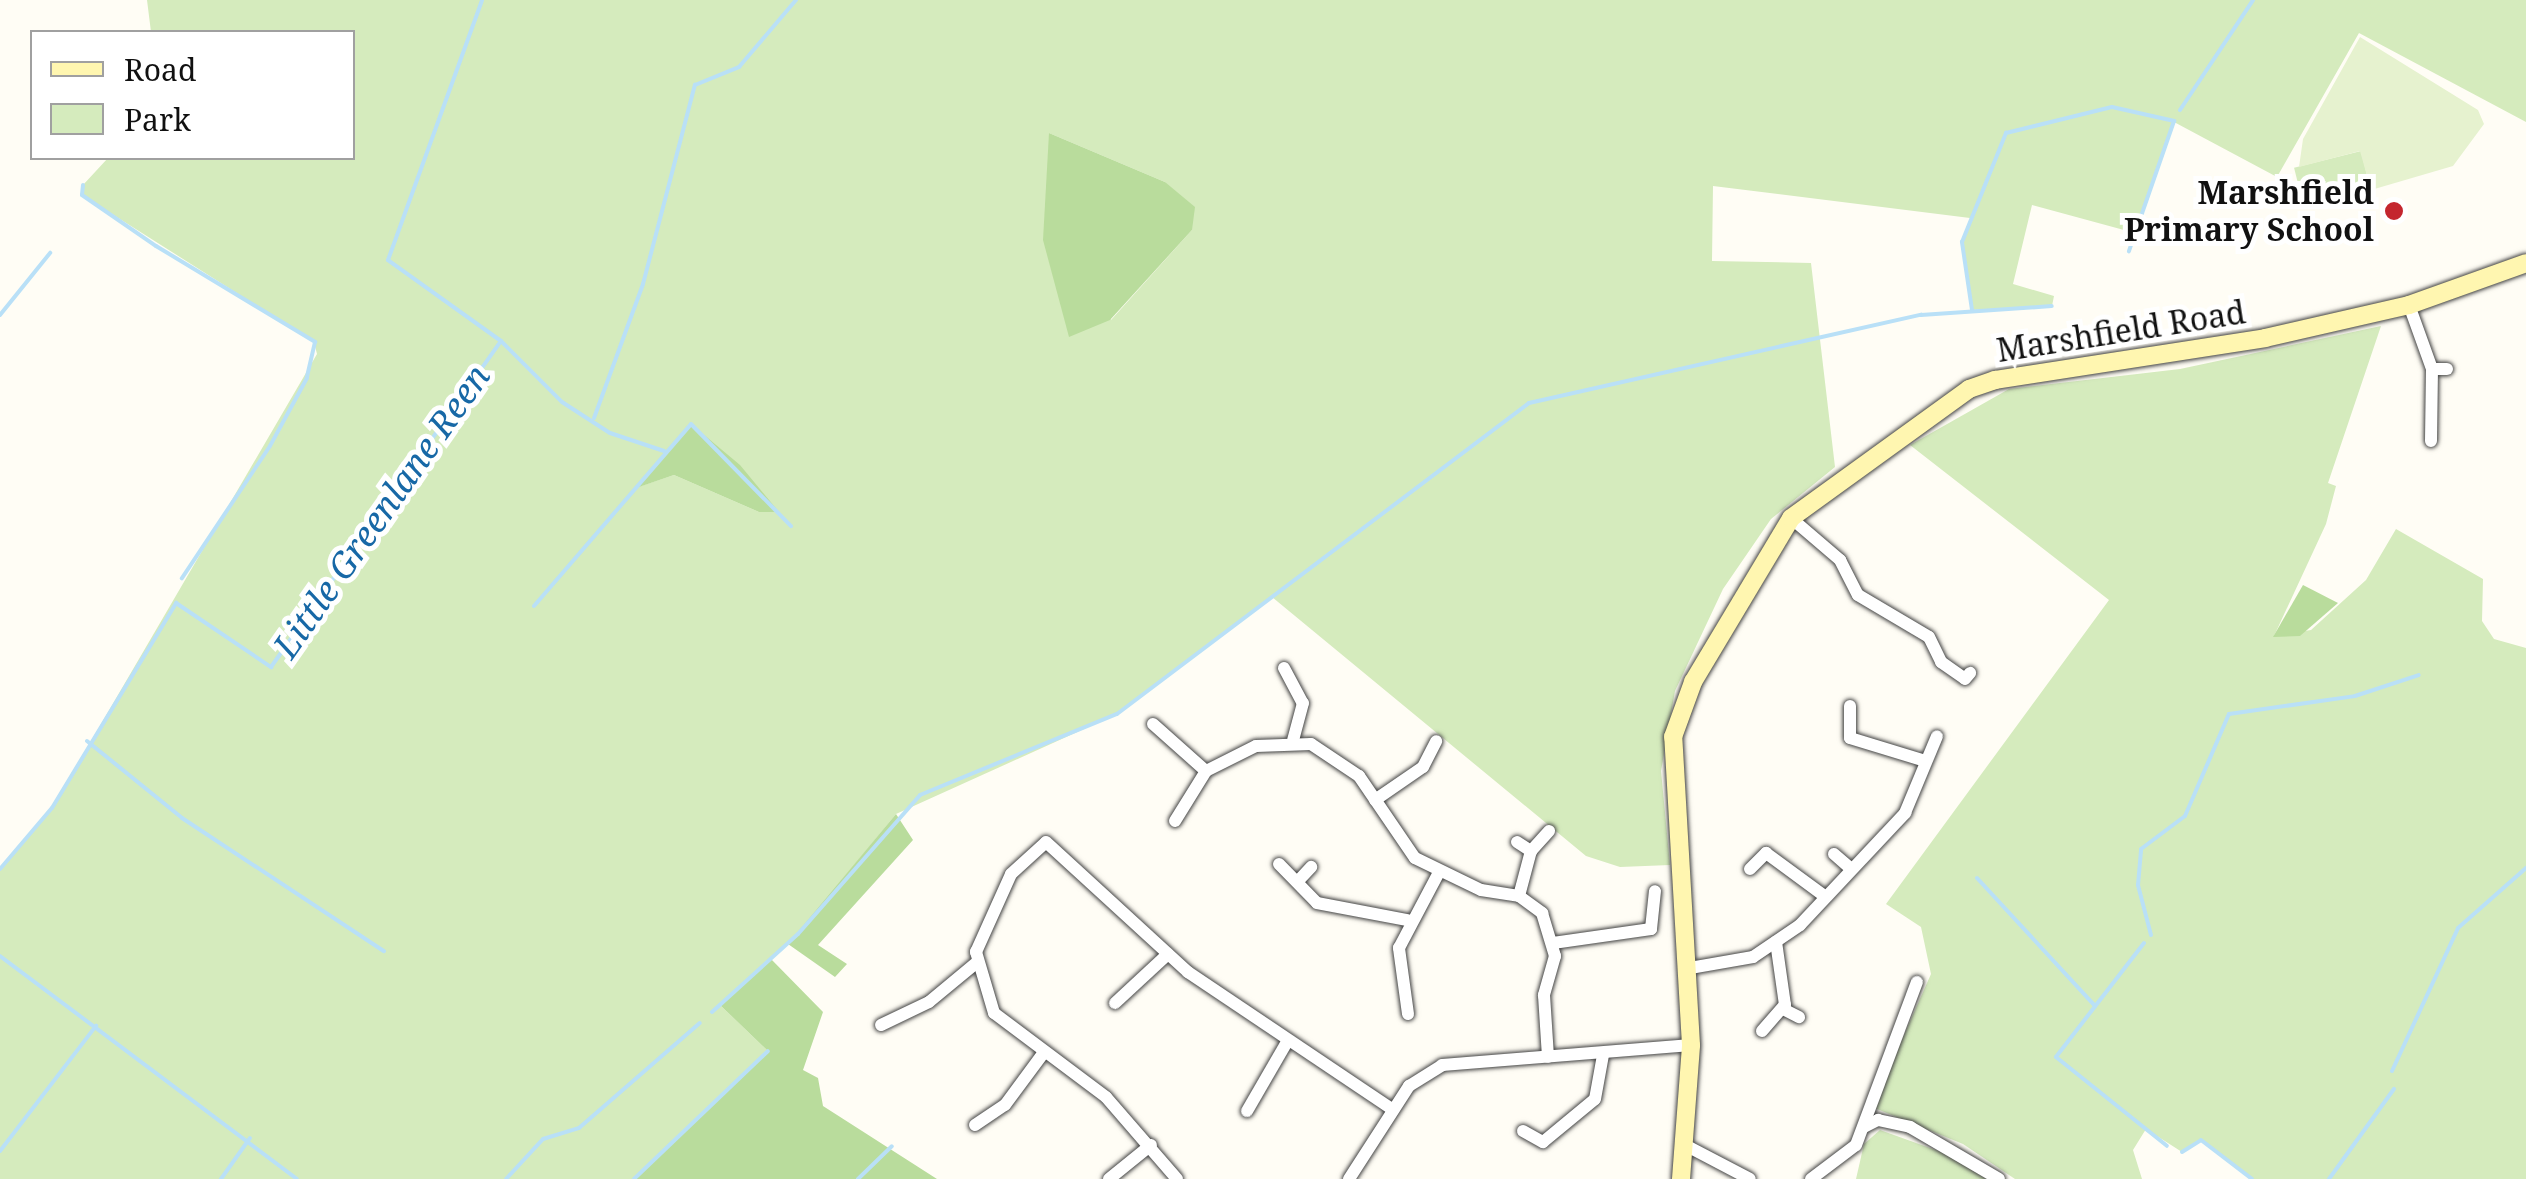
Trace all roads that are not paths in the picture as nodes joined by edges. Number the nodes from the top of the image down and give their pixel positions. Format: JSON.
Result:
{"nodes":[{"id":1,"x":2526,"y":263,"type":"edge"},
{"id":2,"x":2409,"y":304,"type":"junction"},
{"id":3,"x":2432,"y":369,"type":"junction"},
{"id":4,"x":2448,"y":369,"type":"dead end"},
{"id":5,"x":2430,"y":441,"type":"dead end"},
{"id":6,"x":1791,"y":518,"type":"junction"},
{"id":7,"x":1284,"y":668,"type":"dead end"},
{"id":8,"x":1970,"y":673,"type":"dead end"},
{"id":9,"x":1850,"y":706,"type":"dead end"},
{"id":10,"x":1153,"y":724,"type":"dead end"},
{"id":11,"x":1937,"y":736,"type":"dead end"},
{"id":12,"x":1293,"y":740,"type":"junction"},
{"id":13,"x":1436,"y":741,"type":"dead end"},
{"id":14,"x":1925,"y":761,"type":"junction"},
{"id":15,"x":1206,"y":771,"type":"junction"},
{"id":16,"x":1375,"y":800,"type":"junction"},
{"id":17,"x":1175,"y":821,"type":"dead end"},
{"id":18,"x":1549,"y":831,"type":"dead end"},
{"id":19,"x":1518,"y":842,"type":"dead end"},
{"id":20,"x":1531,"y":851,"type":"junction"},
{"id":21,"x":1834,"y":854,"type":"dead end"},
{"id":22,"x":1279,"y":864,"type":"dead end"},
{"id":23,"x":1848,"y":867,"type":"junction"},
{"id":24,"x":1311,"y":868,"type":"dead end"},
{"id":25,"x":1750,"y":869,"type":"dead end"},
{"id":26,"x":1439,"y":872,"type":"junction"},
{"id":27,"x":1299,"y":880,"type":"junction"},
{"id":28,"x":1655,"y":891,"type":"dead end"},
{"id":29,"x":1519,"y":896,"type":"junction"},
{"id":30,"x":1826,"y":897,"type":"junction"},
{"id":31,"x":1407,"y":920,"type":"junction"},
{"id":32,"x":1776,"y":942,"type":"junction"},
{"id":33,"x":1553,"y":943,"type":"junction"},
{"id":34,"x":1168,"y":954,"type":"junction"},
{"id":35,"x":976,"y":962,"type":"junction"},
{"id":36,"x":1690,"y":968,"type":"junction"},
{"id":37,"x":1917,"y":982,"type":"dead end"},
{"id":38,"x":1115,"y":1003,"type":"dead end"},
{"id":39,"x":1784,"y":1009,"type":"junction"},
{"id":40,"x":1408,"y":1014,"type":"dead end"},
{"id":41,"x":1800,"y":1017,"type":"dead end"},
{"id":42,"x":881,"y":1025,"type":"dead end"},
{"id":43,"x":1762,"y":1031,"type":"dead end"},
{"id":44,"x":1287,"y":1042,"type":"junction"},
{"id":45,"x":1691,"y":1046,"type":"junction"},
{"id":46,"x":1042,"y":1055,"type":"junction"},
{"id":47,"x":1603,"y":1055,"type":"junction"},
{"id":48,"x":1548,"y":1056,"type":"junction"},
{"id":49,"x":1247,"y":1110,"type":"dead end"},
{"id":50,"x":1393,"y":1110,"type":"junction"},
{"id":51,"x":975,"y":1125,"type":"dead end"},
{"id":52,"x":1864,"y":1127,"type":"junction"},
{"id":53,"x":1523,"y":1131,"type":"dead end"},
{"id":54,"x":1686,"y":1144,"type":"junction"},
{"id":55,"x":1151,"y":1145,"type":"junction"},
{"id":56,"x":1109,"y":1179,"type":"edge"},
{"id":57,"x":1177,"y":1179,"type":"edge"},
{"id":58,"x":1350,"y":1179,"type":"edge"},
{"id":59,"x":1681,"y":1179,"type":"edge"},
{"id":60,"x":1750,"y":1179,"type":"edge"},
{"id":61,"x":1811,"y":1179,"type":"edge"},
{"id":62,"x":1998,"y":1179,"type":"edge"}],
"edges":[{"from":1,"to":2,"type":"street","name":"Marshfield Road"},
{"from":2,"to":3,"type":"street"},
{"from":2,"to":6,"type":"street","name":"Marshfield Road"},
{"from":3,"to":4,"type":"street"},
{"from":3,"to":5,"type":"street"},
{"from":6,"to":8,"type":"street"},
{"from":6,"to":36,"type":"street","name":"Marshfield Road"},
{"from":7,"to":12,"type":"street"},
{"from":9,"to":14,"type":"street"},
{"from":10,"to":15,"type":"street"},
{"from":11,"to":14,"type":"street"},
{"from":12,"to":15,"type":"street"},
{"from":12,"to":16,"type":"street"},
{"from":13,"to":16,"type":"street"},
{"from":14,"to":23,"type":"street"},
{"from":15,"to":17,"type":"street"},
{"from":16,"to":26,"type":"street"},
{"from":18,"to":20,"type":"street"},
{"from":19,"to":20,"type":"street"},
{"from":20,"to":29,"type":"street"},
{"from":21,"to":23,"type":"street"},
{"from":22,"to":27,"type":"street"},
{"from":23,"to":30,"type":"street"},
{"from":24,"to":27,"type":"street"},
{"from":25,"to":30,"type":"street"},
{"from":26,"to":29,"type":"street"},
{"from":26,"to":31,"type":"street"},
{"from":27,"to":31,"type":"street"},
{"from":28,"to":33,"type":"street"},
{"from":29,"to":33,"type":"street"},
{"from":30,"to":32,"type":"street"},
{"from":31,"to":40,"type":"street"},
{"from":32,"to":36,"type":"street"},
{"from":32,"to":39,"type":"street"},
{"from":33,"to":48,"type":"street"},
{"from":34,"to":35,"type":"street"},
{"from":34,"to":38,"type":"street"},
{"from":34,"to":44,"type":"street"},
{"from":35,"to":42,"type":"street"},
{"from":35,"to":46,"type":"street"},
{"from":36,"to":45,"type":"street","name":"Marshfield Road"},
{"from":37,"to":52,"type":"street"},
{"from":39,"to":41,"type":"street"},
{"from":39,"to":43,"type":"street"},
{"from":44,"to":49,"type":"street"},
{"from":44,"to":50,"type":"street"},
{"from":45,"to":47,"type":"street"},
{"from":45,"to":54,"type":"street","name":"Marshfield Road"},
{"from":46,"to":51,"type":"street"},
{"from":46,"to":55,"type":"street"},
{"from":47,"to":48,"type":"street"},
{"from":47,"to":53,"type":"street"},
{"from":48,"to":50,"type":"street"},
{"from":50,"to":58,"type":"street"},
{"from":52,"to":61,"type":"street"},
{"from":52,"to":62,"type":"street"},
{"from":54,"to":59,"type":"street","name":"Marshfield Road"},
{"from":54,"to":60,"type":"street"},
{"from":55,"to":56,"type":"street"},
{"from":55,"to":57,"type":"street"}]}
